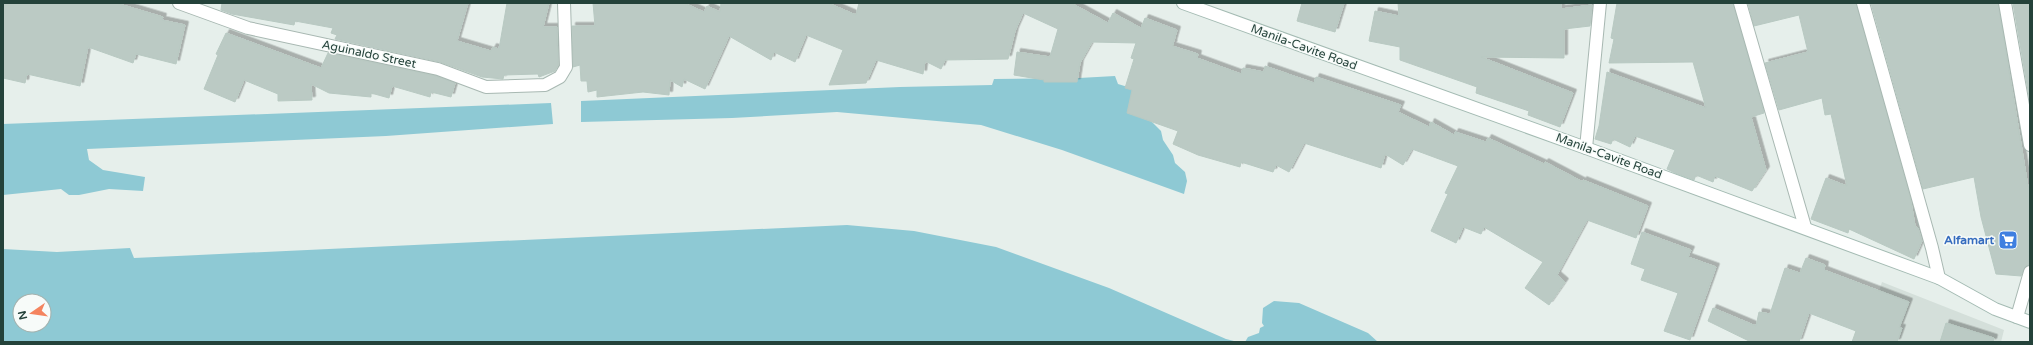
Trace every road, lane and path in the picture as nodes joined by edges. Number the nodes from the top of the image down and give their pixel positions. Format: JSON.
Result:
{"nodes":[{"id":1,"x":179,"y":3,"type":"edge"},
{"id":2,"x":564,"y":3,"type":"edge"},
{"id":3,"x":1183,"y":3,"type":"edge"},
{"id":4,"x":1600,"y":3,"type":"edge"},
{"id":5,"x":1740,"y":3,"type":"edge"},
{"id":6,"x":1863,"y":3,"type":"edge"},
{"id":7,"x":2005,"y":3,"type":"edge"},
{"id":8,"x":2030,"y":145,"type":"edge"},
{"id":9,"x":1586,"y":148,"type":"junction"},
{"id":10,"x":1805,"y":227,"type":"junction"},
{"id":11,"x":2030,"y":272,"type":"edge"},
{"id":12,"x":1939,"y":278,"type":"junction"},
{"id":13,"x":2017,"y":317,"type":"junction"},
{"id":14,"x":2030,"y":322,"type":"edge"}],
"edges":[{"from":1,"to":2,"type":"street","name":"Aguinaldo Street"},
{"from":3,"to":9,"type":"street","name":"Manila-Cavite Road"},
{"from":4,"to":9,"type":"street"},
{"from":5,"to":10,"type":"street"},
{"from":6,"to":12,"type":"street"},
{"from":7,"to":8,"type":"street"},
{"from":9,"to":10,"type":"street","name":"Manila-Cavite Road"},
{"from":10,"to":12,"type":"street","name":"Manila-Cavite Road"},
{"from":11,"to":13,"type":"street"},
{"from":12,"to":13,"type":"street","name":"Manila-Cavite Road"},
{"from":13,"to":14,"type":"street","name":"Manila-Cavite Road"}]}
